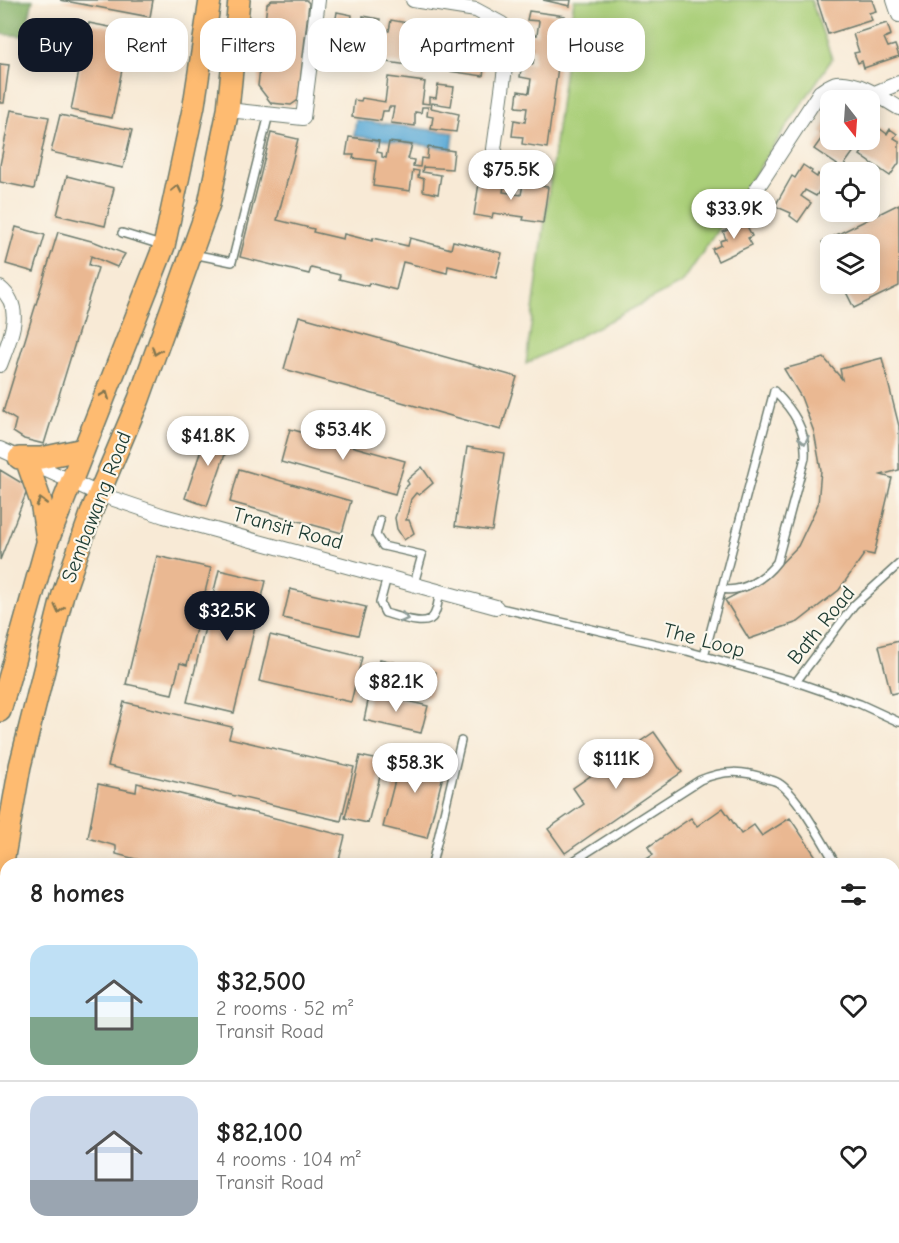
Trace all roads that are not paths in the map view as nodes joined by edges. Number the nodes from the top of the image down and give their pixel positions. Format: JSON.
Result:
{"nodes":[{"id":1,"x":210,"y":0,"type":"edge"},
{"id":2,"x":239,"y":0,"type":"edge"},
{"id":3,"x":318,"y":0,"type":"edge"},
{"id":4,"x":413,"y":0,"type":"edge"},
{"id":5,"x":894,"y":0,"type":"edge"},
{"id":6,"x":899,"y":15,"type":"edge"},
{"id":7,"x":899,"y":83,"type":"edge"},
{"id":8,"x":823,"y":90,"type":"edge"},
{"id":9,"x":866,"y":90,"type":"edge"},
{"id":10,"x":880,"y":91,"type":"edge"},
{"id":11,"x":820,"y":92,"type":"edge"},
{"id":12,"x":880,"y":96,"type":"edge"},
{"id":13,"x":899,"y":108,"type":"edge"},
{"id":14,"x":228,"y":110,"type":"junction"},
{"id":15,"x":269,"y":114,"type":"junction"},
{"id":16,"x":497,"y":156,"type":"dead end"},
{"id":17,"x":756,"y":190,"type":"dead end"},
{"id":18,"x":122,"y":233,"type":"dead end"},
{"id":19,"x":164,"y":246,"type":"junction"},
{"id":20,"x":191,"y":254,"type":"junction"},
{"id":21,"x":0,"y":288,"type":"edge"},
{"id":22,"x":0,"y":365,"type":"edge"},
{"id":23,"x":84,"y":449,"type":"junction"},
{"id":24,"x":15,"y":456,"type":"edge"},
{"id":25,"x":71,"y":482,"type":"junction"},
{"id":26,"x":99,"y":494,"type":"junction"},
{"id":27,"x":380,"y":520,"type":"dead end"},
{"id":28,"x":47,"y":543,"type":"junction"},
{"id":29,"x":899,"y":564,"type":"edge"},
{"id":30,"x":387,"y":577,"type":"junction"},
{"id":31,"x":414,"y":584,"type":"junction"},
{"id":32,"x":722,"y":589,"type":"junction"},
{"id":33,"x":440,"y":592,"type":"junction"},
{"id":34,"x":496,"y":607,"type":"joint"},
{"id":35,"x":704,"y":656,"type":"junction"},
{"id":36,"x":796,"y":682,"type":"junction"},
{"id":37,"x":0,"y":711,"type":"edge"},
{"id":38,"x":899,"y":722,"type":"edge"},
{"id":39,"x":461,"y":741,"type":"dead end"},
{"id":40,"x":4,"y":858,"type":"edge"},
{"id":41,"x":433,"y":858,"type":"edge"},
{"id":42,"x":577,"y":858,"type":"edge"},
{"id":43,"x":832,"y":858,"type":"edge"}],
"edges":[{"from":19,"to":1,"type":"main road","name":"Sembawang Road","one_way":true},
{"from":2,"to":14,"type":"main road","name":"Sembawang Road"},
{"from":3,"to":15,"type":"street"},
{"from":4,"to":16,"type":"street"},
{"from":5,"to":6,"type":"street"},
{"from":7,"to":10,"type":"street"},
{"from":8,"to":9,"type":"street"},
{"from":11,"to":17,"type":"street"},
{"from":12,"to":13,"type":"street"},
{"from":14,"to":15,"type":"street"},
{"from":14,"to":20,"type":"main road","name":"Sembawang Road"},
{"from":15,"to":20,"type":"lane"},
{"from":18,"to":19,"type":"lane"},
{"from":23,"to":19,"type":"main road","name":"Sembawang Road","one_way":true},
{"from":20,"to":26,"type":"main road","name":"Sembawang Road","one_way":true},
{"from":21,"to":22,"type":"street"},
{"from":23,"to":24,"type":"main road"},
{"from":23,"to":25,"type":"main road","name":"Sembawang Road"},
{"from":24,"to":25,"type":"street","name":"Transit Road"},
{"from":28,"to":24,"type":"main road","one_way":true},
{"from":25,"to":26,"type":"street","name":"Transit Road"},
{"from":25,"to":28,"type":"main road","name":"Sembawang Road"},
{"from":26,"to":30,"type":"street","name":"Transit Road"},
{"from":26,"to":40,"type":"main road","name":"Sembawang Road","one_way":true},
{"from":27,"to":31,"type":"lane"},
{"from":28,"to":37,"type":"main road","name":"Sembawang Road"},
{"from":29,"to":36,"type":"lane","name":"Bath Road"},
{"from":30,"to":31,"type":"street","name":"Transit Road"},
{"from":30,"to":33,"type":"lane","one_way":true},
{"from":31,"to":33,"type":"street","name":"Transit Road"},
{"from":32,"to":32,"type":"lane","one_way":true},
{"from":32,"to":35,"type":"lane"},
{"from":33,"to":34,"type":"street","name":"Transit Road"},
{"from":34,"to":35,"type":"lane","name":"The Loop"},
{"from":35,"to":36,"type":"lane","name":"The Loop"},
{"from":36,"to":38,"type":"lane","name":"The Loop"},
{"from":39,"to":41,"type":"lane"},
{"from":42,"to":43,"type":"lane"}]}
